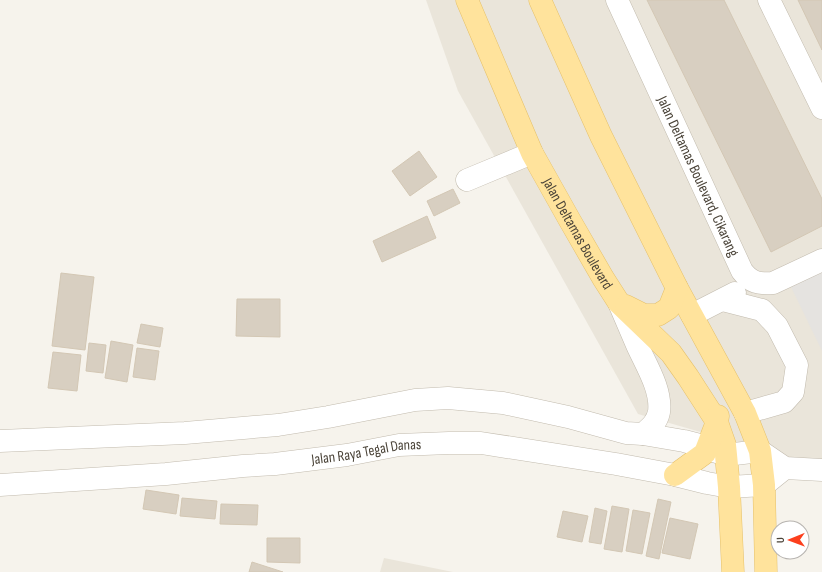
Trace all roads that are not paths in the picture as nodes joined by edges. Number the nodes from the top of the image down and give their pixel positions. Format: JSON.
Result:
{"nodes":[{"id":1,"x":467,"y":0,"type":"edge"},
{"id":2,"x":540,"y":0,"type":"edge"},
{"id":3,"x":617,"y":0,"type":"edge"},
{"id":4,"x":769,"y":0,"type":"edge"},
{"id":5,"x":822,"y":108,"type":"edge"},
{"id":6,"x":532,"y":153,"type":"junction"},
{"id":7,"x":467,"y":180,"type":"dead end"},
{"id":8,"x":822,"y":260,"type":"edge"},
{"id":9,"x":755,"y":282,"type":"junction"},
{"id":10,"x":677,"y":288,"type":"junction"},
{"id":11,"x":723,"y":300,"type":"junction"},
{"id":12,"x":619,"y":303,"type":"junction"},
{"id":13,"x":692,"y":315,"type":"junction"},
{"id":14,"x":725,"y":375,"type":"junction"},
{"id":15,"x":745,"y":412,"type":"junction"},
{"id":16,"x":717,"y":422,"type":"junction"},
{"id":17,"x":644,"y":434,"type":"junction"},
{"id":18,"x":0,"y":441,"type":"edge"},
{"id":19,"x":720,"y":449,"type":"junction"},
{"id":20,"x":760,"y":451,"type":"junction"},
{"id":21,"x":785,"y":468,"type":"junction"},
{"id":22,"x":822,"y":470,"type":"edge"},
{"id":23,"x":675,"y":474,"type":"junction"},
{"id":24,"x":0,"y":485,"type":"edge"},
{"id":25,"x":764,"y":485,"type":"junction"},
{"id":26,"x":729,"y":487,"type":"junction"},
{"id":27,"x":733,"y":572,"type":"edge"},
{"id":28,"x":766,"y":572,"type":"edge"}],
"edges":[{"from":1,"to":6,"type":"main road","name":"Jalan Deltamas Boulevard"},
{"from":2,"to":10,"type":"main road"},
{"from":3,"to":9,"type":"street","name":"Jalan Deltamas Boulevard, Cikarang"},
{"from":4,"to":5,"type":"street"},
{"from":6,"to":7,"type":"street"},
{"from":6,"to":12,"type":"main road","name":"Jalan Deltamas Boulevard"},
{"from":8,"to":9,"type":"street"},
{"from":9,"to":11,"type":"street"},
{"from":10,"to":12,"type":"main road"},
{"from":10,"to":13,"type":"main road"},
{"from":11,"to":13,"type":"street"},
{"from":11,"to":15,"type":"street"},
{"from":12,"to":16,"type":"main road","name":"Jalan Deltamas Boulevard"},
{"from":12,"to":17,"type":"street"},
{"from":13,"to":14,"type":"main road"},
{"from":14,"to":15,"type":"main road"},
{"from":14,"to":16,"type":"main road"},
{"from":15,"to":20,"type":"main road"},
{"from":16,"to":19,"type":"main road","name":"Jalan Deltamas Boulevard"},
{"from":17,"to":18,"type":"street"},
{"from":17,"to":19,"type":"street"},
{"from":19,"to":20,"type":"street"},
{"from":19,"to":23,"type":"main road"},
{"from":19,"to":26,"type":"main road","name":"Jalan Deltamas Boulevard"},
{"from":20,"to":21,"type":"street"},
{"from":20,"to":25,"type":"main road"},
{"from":21,"to":22,"type":"street"},
{"from":21,"to":25,"type":"street"},
{"from":23,"to":24,"type":"street","name":"Jalan Raya Tegal Danas"},
{"from":23,"to":26,"type":"street","name":"Jalan Raya Tegal Danas"},
{"from":25,"to":26,"type":"street","name":"Jalan Raya Tegal Danas"},
{"from":25,"to":28,"type":"main road"},
{"from":26,"to":27,"type":"main road","name":"Jalan Deltamas Boulevard"}]}
